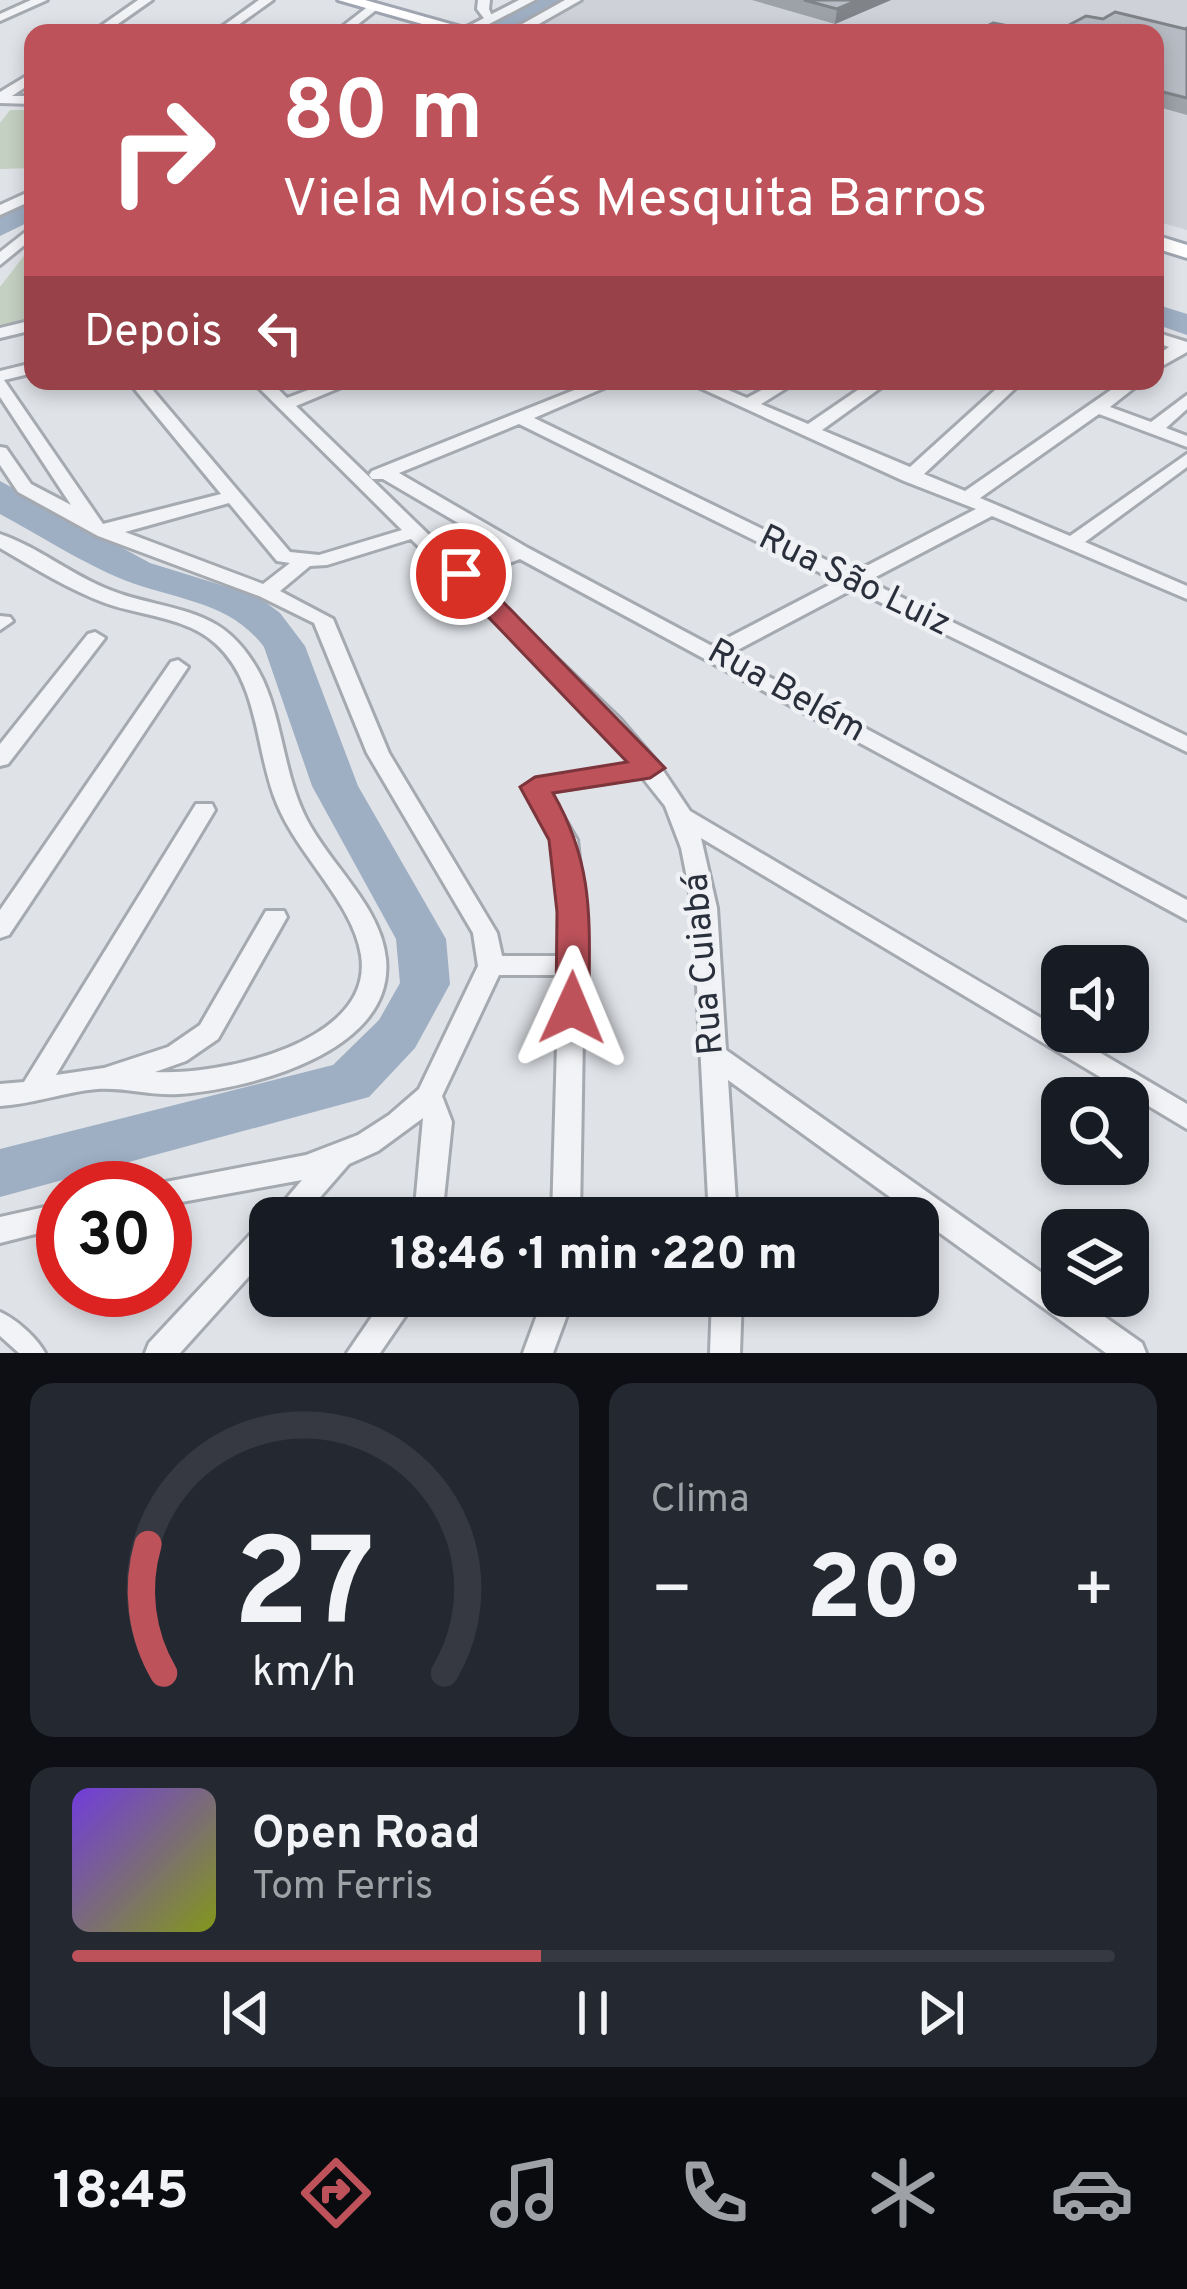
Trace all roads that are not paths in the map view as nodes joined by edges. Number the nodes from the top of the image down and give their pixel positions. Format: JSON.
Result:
{"nodes":[{"id":1,"x":41,"y":0,"type":"edge"},
{"id":2,"x":146,"y":0,"type":"edge"},
{"id":3,"x":267,"y":0,"type":"edge"},
{"id":4,"x":346,"y":0,"type":"edge"},
{"id":5,"x":484,"y":0,"type":"edge"},
{"id":6,"x":530,"y":0,"type":"edge"},
{"id":7,"x":575,"y":0,"type":"edge"},
{"id":8,"x":374,"y":8,"type":"junction"},
{"id":9,"x":0,"y":18,"type":"edge"},
{"id":10,"x":490,"y":19,"type":"junction"},
{"id":11,"x":110,"y":24,"type":"edge"},
{"id":12,"x":232,"y":24,"type":"edge"},
{"id":13,"x":352,"y":24,"type":"edge"},
{"id":14,"x":436,"y":24,"type":"edge"},
{"id":15,"x":481,"y":24,"type":"edge"},
{"id":16,"x":530,"y":24,"type":"edge"},
{"id":17,"x":24,"y":238,"type":"edge"},
{"id":18,"x":0,"y":260,"type":"edge"},
{"id":19,"x":0,"y":380,"type":"edge"},
{"id":20,"x":143,"y":390,"type":"edge"},
{"id":21,"x":270,"y":390,"type":"edge"},
{"id":22,"x":324,"y":390,"type":"edge"},
{"id":23,"x":590,"y":390,"type":"edge"},
{"id":24,"x":713,"y":390,"type":"edge"},
{"id":25,"x":774,"y":390,"type":"edge"},
{"id":26,"x":869,"y":390,"type":"edge"},
{"id":27,"x":1005,"y":390,"type":"edge"},
{"id":28,"x":1124,"y":390,"type":"edge"},
{"id":29,"x":1187,"y":400,"type":"edge"},
{"id":30,"x":286,"y":404,"type":"junction"},
{"id":31,"x":747,"y":405,"type":"junction"},
{"id":32,"x":1100,"y":409,"type":"junction"},
{"id":33,"x":522,"y":418,"type":"junction"},
{"id":34,"x":1154,"y":429,"type":"junction"},
{"id":35,"x":808,"y":432,"type":"junction"},
{"id":36,"x":1187,"y":442,"type":"edge"},
{"id":37,"x":0,"y":452,"type":"edge"},
{"id":38,"x":1187,"y":459,"type":"edge"},
{"id":39,"x":376,"y":476,"type":"junction"},
{"id":40,"x":910,"y":477,"type":"junction"},
{"id":41,"x":231,"y":497,"type":"junction"},
{"id":42,"x":965,"y":500,"type":"junction"},
{"id":43,"x":988,"y":510,"type":"junction"},
{"id":44,"x":97,"y":527,"type":"junction"},
{"id":45,"x":417,"y":531,"type":"junction"},
{"id":46,"x":0,"y":540,"type":"edge"},
{"id":47,"x":1072,"y":543,"type":"junction"},
{"id":48,"x":521,"y":552,"type":"junction"},
{"id":49,"x":302,"y":563,"type":"junction"},
{"id":50,"x":461,"y":574,"type":"junction"},
{"id":51,"x":850,"y":580,"type":"junction"},
{"id":52,"x":266,"y":592,"type":"junction"},
{"id":53,"x":1187,"y":593,"type":"edge"},
{"id":54,"x":95,"y":638,"type":"dead end"},
{"id":55,"x":715,"y":653,"type":"junction"},
{"id":56,"x":178,"y":667,"type":"dead end"},
{"id":57,"x":1187,"y":745,"type":"edge"},
{"id":58,"x":0,"y":759,"type":"edge"},
{"id":59,"x":650,"y":768,"type":"junction"},
{"id":60,"x":204,"y":810,"type":"dead end"},
{"id":61,"x":681,"y":816,"type":"junction"},
{"id":62,"x":1187,"y":911,"type":"edge"},
{"id":63,"x":275,"y":916,"type":"dead end"},
{"id":64,"x":0,"y":929,"type":"edge"},
{"id":65,"x":574,"y":965,"type":"junction"},
{"id":66,"x":491,"y":966,"type":"junction"},
{"id":67,"x":714,"y":1055,"type":"junction"},
{"id":68,"x":105,"y":1078,"type":"junction"},
{"id":69,"x":31,"y":1094,"type":"junction"},
{"id":70,"x":0,"y":1095,"type":"edge"},
{"id":71,"x":421,"y":1104,"type":"junction"},
{"id":72,"x":0,"y":1110,"type":"edge"},
{"id":73,"x":1187,"y":1118,"type":"edge"},
{"id":74,"x":337,"y":1162,"type":"junction"},
{"id":75,"x":192,"y":1188,"type":"edge"},
{"id":76,"x":304,"y":1197,"type":"edge"},
{"id":77,"x":430,"y":1197,"type":"edge"},
{"id":78,"x":567,"y":1197,"type":"edge"},
{"id":79,"x":722,"y":1197,"type":"edge"},
{"id":80,"x":36,"y":1221,"type":"edge"},
{"id":81,"x":5,"y":1228,"type":"edge"},
{"id":82,"x":249,"y":1255,"type":"edge"},
{"id":83,"x":389,"y":1317,"type":"edge"},
{"id":84,"x":551,"y":1317,"type":"edge"},
{"id":85,"x":726,"y":1317,"type":"edge"},
{"id":86,"x":0,"y":1322,"type":"edge"},
{"id":87,"x":161,"y":1349,"type":"edge"},
{"id":88,"x":34,"y":1353,"type":"edge"},
{"id":89,"x":362,"y":1353,"type":"edge"},
{"id":90,"x":538,"y":1353,"type":"edge"},
{"id":91,"x":725,"y":1353,"type":"edge"},
{"id":92,"x":1131,"y":1353,"type":"edge"}],
"edges":[{"from":1,"to":9,"type":"street"},
{"from":2,"to":11,"type":"street"},
{"from":3,"to":12,"type":"street"},
{"from":4,"to":8,"type":"main road"},
{"from":5,"to":10,"type":"street"},
{"from":6,"to":10,"type":"street"},
{"from":7,"to":16,"type":"street"},
{"from":8,"to":13,"type":"street"},
{"from":8,"to":14,"type":"main road"},
{"from":10,"to":15,"type":"street"},
{"from":17,"to":18,"type":"street"},
{"from":19,"to":44,"type":"street"},
{"from":20,"to":41,"type":"street"},
{"from":21,"to":30,"type":"street","name":"Rua Cuiabá"},
{"from":22,"to":30,"type":"street"},
{"from":23,"to":33,"type":"street"},
{"from":24,"to":31,"type":"street"},
{"from":25,"to":31,"type":"street"},
{"from":26,"to":35,"type":"street"},
{"from":27,"to":40,"type":"street"},
{"from":28,"to":32,"type":"street"},
{"from":29,"to":34,"type":"street"},
{"from":30,"to":39,"type":"street","name":"Rua Cuiabá"},
{"from":31,"to":35,"type":"street"},
{"from":32,"to":34,"type":"street"},
{"from":32,"to":42,"type":"street"},
{"from":33,"to":39,"type":"street"},
{"from":33,"to":51,"type":"street","name":"Rua São Luiz"},
{"from":34,"to":36,"type":"street"},
{"from":35,"to":40,"type":"street"},
{"from":37,"to":44,"type":"street"},
{"from":38,"to":47,"type":"street"},
{"from":39,"to":45,"type":"street","name":"Rua Cuiabá"},
{"from":39,"to":48,"type":"street","name":"Rua Belém"},
{"from":40,"to":42,"type":"street"},
{"from":41,"to":44,"type":"street"},
{"from":41,"to":49,"type":"street"},
{"from":42,"to":43,"type":"street"},
{"from":43,"to":47,"type":"street"},
{"from":43,"to":51,"type":"street"},
{"from":44,"to":52,"type":"street"},
{"from":45,"to":49,"type":"street"},
{"from":45,"to":50,"type":"street","name":"Rua Cuiabá"},
{"from":46,"to":68,"type":"street"},
{"from":47,"to":53,"type":"street"},
{"from":48,"to":50,"type":"street"},
{"from":48,"to":55,"type":"street","name":"Rua Belém"},
{"from":49,"to":52,"type":"street"},
{"from":50,"to":59,"type":"street","name":"Rua Cuiabá"},
{"from":51,"to":55,"type":"street"},
{"from":51,"to":57,"type":"street","name":"Rua São Luiz"},
{"from":52,"to":66,"type":"street"},
{"from":54,"to":58,"type":"street"},
{"from":55,"to":62,"type":"street","name":"Rua Belém"},
{"from":56,"to":64,"type":"street"},
{"from":59,"to":61,"type":"street","name":"Rua Cuiabá"},
{"from":59,"to":65,"type":"street"},
{"from":60,"to":69,"type":"street"},
{"from":61,"to":67,"type":"street","name":"Rua Cuiabá"},
{"from":61,"to":73,"type":"street"},
{"from":63,"to":68,"type":"street"},
{"from":65,"to":66,"type":"street"},
{"from":65,"to":78,"type":"street"},
{"from":66,"to":71,"type":"street"},
{"from":67,"to":79,"type":"street","name":"Rua Cuiabá"},
{"from":67,"to":92,"type":"street"},
{"from":68,"to":69,"type":"street"},
{"from":69,"to":70,"type":"street"},
{"from":69,"to":72,"type":"street"},
{"from":71,"to":74,"type":"street"},
{"from":71,"to":77,"type":"street"},
{"from":74,"to":75,"type":"street"},
{"from":74,"to":76,"type":"street"},
{"from":80,"to":81,"type":"street"},
{"from":82,"to":87,"type":"street"},
{"from":83,"to":89,"type":"street"},
{"from":84,"to":90,"type":"street"},
{"from":85,"to":91,"type":"street"},
{"from":86,"to":88,"type":"street"}]}
